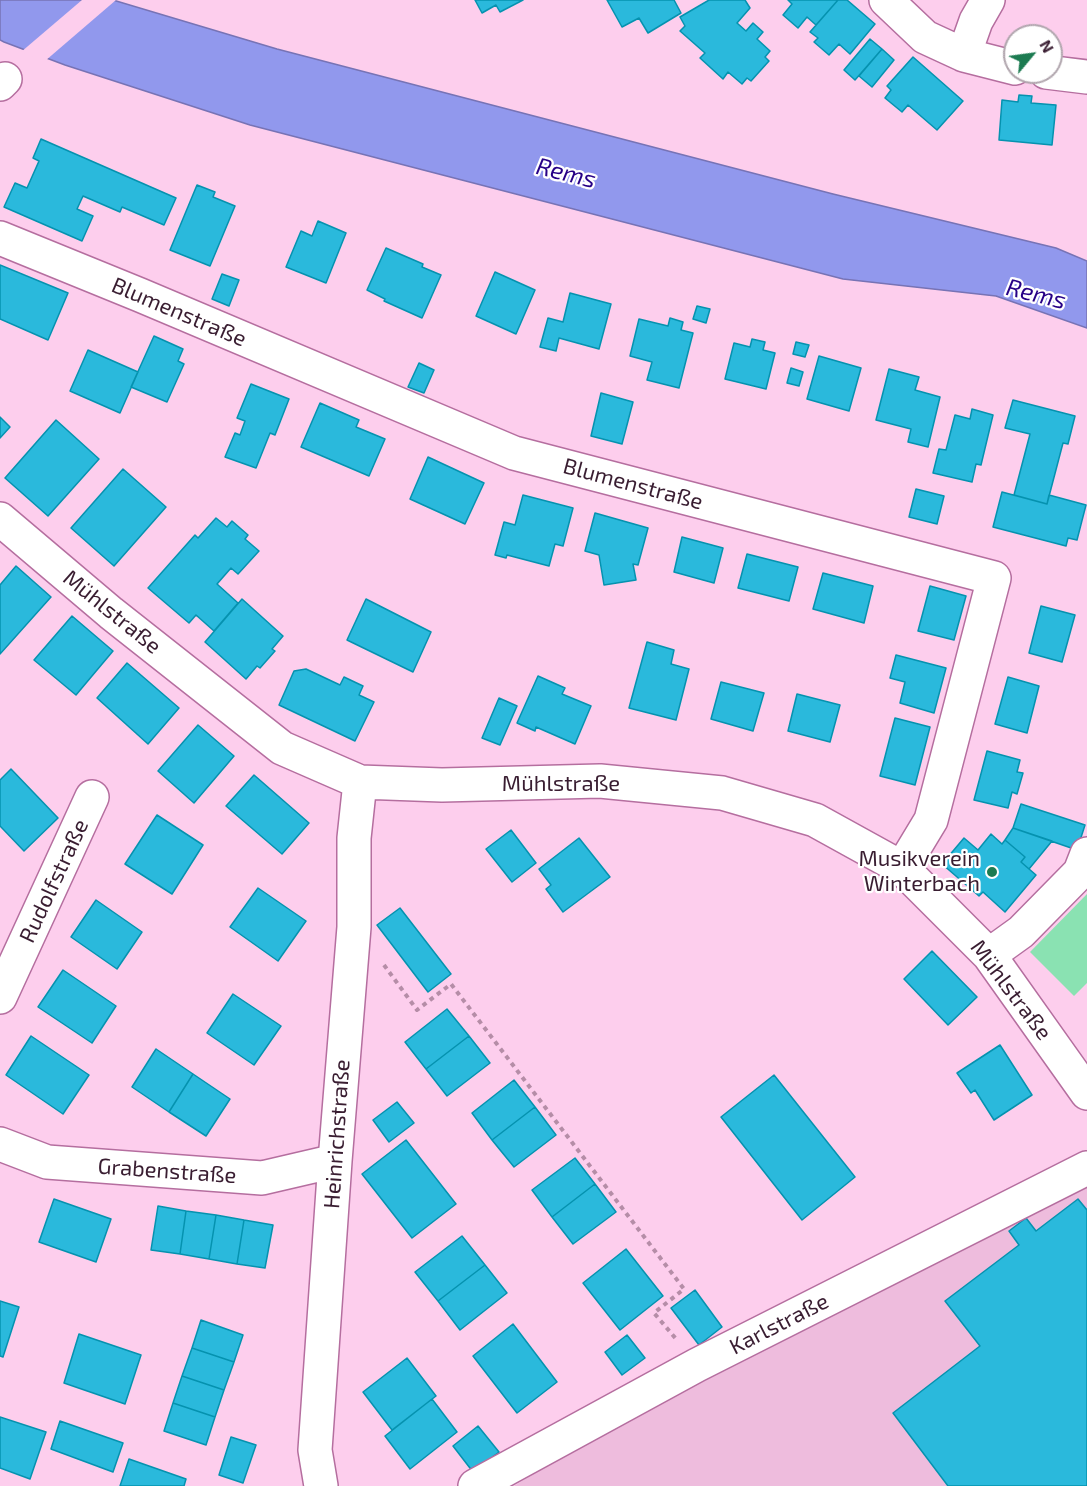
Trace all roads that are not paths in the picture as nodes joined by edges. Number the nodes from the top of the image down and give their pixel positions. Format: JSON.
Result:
{"nodes":[{"id":1,"x":886,"y":0,"type":"edge"},
{"id":2,"x":988,"y":0,"type":"edge"},
{"id":3,"x":964,"y":55,"type":"junction"},
{"id":4,"x":1003,"y":65,"type":"edge"},
{"id":5,"x":1063,"y":74,"type":"edge"},
{"id":6,"x":1087,"y":77,"type":"edge"},
{"id":7,"x":0,"y":238,"type":"edge"},
{"id":8,"x":0,"y":519,"type":"edge"},
{"id":9,"x":360,"y":782,"type":"junction"},
{"id":10,"x":92,"y":797,"type":"dead end"},
{"id":11,"x":1087,"y":854,"type":"edge"},
{"id":12,"x":902,"y":868,"type":"junction"},
{"id":13,"x":989,"y":955,"type":"junction"},
{"id":14,"x":0,"y":998,"type":"edge"},
{"id":15,"x":1087,"y":1093,"type":"edge"},
{"id":16,"x":0,"y":1144,"type":"edge"},
{"id":17,"x":335,"y":1161,"type":"junction"},
{"id":18,"x":1087,"y":1168,"type":"edge"},
{"id":19,"x":321,"y":1486,"type":"edge"},
{"id":20,"x":475,"y":1486,"type":"edge"}],
"edges":[{"from":1,"to":3,"type":"street"},
{"from":2,"to":3,"type":"street"},
{"from":3,"to":4,"type":"street"},
{"from":5,"to":6,"type":"street"},
{"from":7,"to":12,"type":"street","name":"Blumenstraße"},
{"from":8,"to":9,"type":"street","name":"Mühlstraße"},
{"from":9,"to":12,"type":"street","name":"Mühlstraße"},
{"from":9,"to":17,"type":"street","name":"Heinrichstraße"},
{"from":10,"to":14,"type":"street","name":"Rudolfstraße"},
{"from":11,"to":13,"type":"street"},
{"from":12,"to":13,"type":"street","name":"Mühlstraße"},
{"from":13,"to":15,"type":"street","name":"Mühlstraße"},
{"from":16,"to":17,"type":"street","name":"Grabenstraße"},
{"from":17,"to":19,"type":"street","name":"Heinrichstraße"},
{"from":18,"to":20,"type":"street","name":"Karlstraße"}]}
